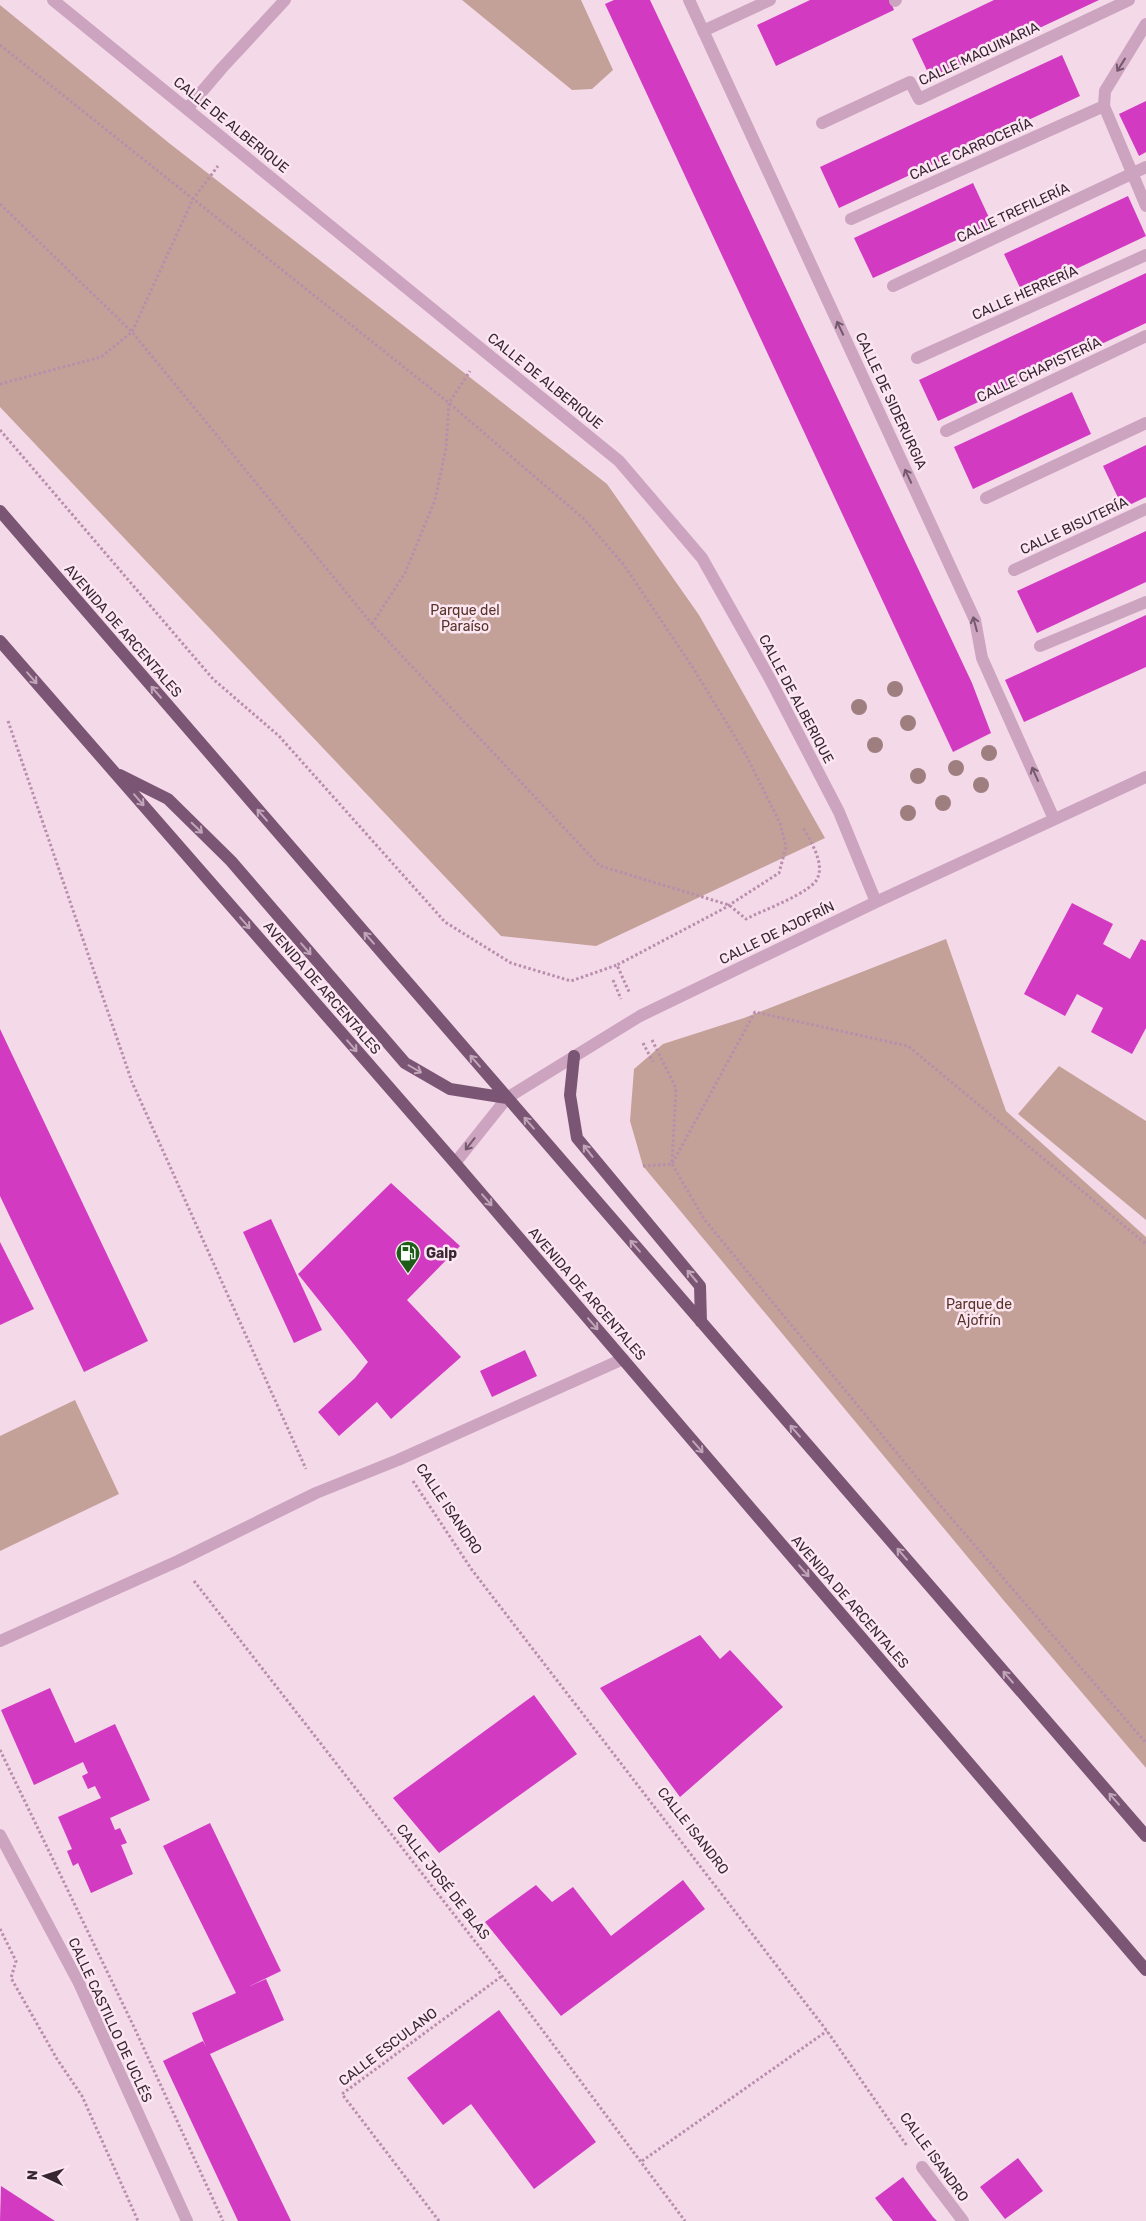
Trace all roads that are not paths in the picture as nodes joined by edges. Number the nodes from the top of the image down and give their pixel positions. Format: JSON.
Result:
{"nodes":[{"id":1,"x":53,"y":0,"type":"edge"},
{"id":2,"x":285,"y":0,"type":"edge"},
{"id":3,"x":689,"y":0,"type":"edge"},
{"id":4,"x":770,"y":0,"type":"edge"},
{"id":5,"x":1129,"y":0,"type":"edge"},
{"id":6,"x":1146,"y":24,"type":"edge"},
{"id":7,"x":702,"y":31,"type":"junction"},
{"id":8,"x":1142,"y":37,"type":"edge"},
{"id":9,"x":1104,"y":106,"type":"junction"},
{"id":10,"x":187,"y":109,"type":"junction"},
{"id":11,"x":822,"y":123,"type":"dead end"},
{"id":12,"x":1146,"y":167,"type":"edge"},
{"id":13,"x":1130,"y":174,"type":"junction"},
{"id":14,"x":1146,"y":206,"type":"edge"},
{"id":15,"x":851,"y":219,"type":"dead end"},
{"id":16,"x":1146,"y":255,"type":"edge"},
{"id":17,"x":892,"y":286,"type":"dead end"},
{"id":18,"x":1146,"y":336,"type":"edge"},
{"id":19,"x":917,"y":358,"type":"dead end"},
{"id":20,"x":1146,"y":423,"type":"edge"},
{"id":21,"x":946,"y":430,"type":"dead end"},
{"id":22,"x":986,"y":498,"type":"dead end"},
{"id":23,"x":1146,"y":509,"type":"edge"},
{"id":24,"x":0,"y":511,"type":"edge"},
{"id":25,"x":1014,"y":570,"type":"dead end"},
{"id":26,"x":1146,"y":602,"type":"edge"},
{"id":27,"x":0,"y":641,"type":"edge"},
{"id":28,"x":1040,"y":646,"type":"dead end"},
{"id":29,"x":114,"y":772,"type":"junction"},
{"id":30,"x":1146,"y":777,"type":"edge"},
{"id":31,"x":1054,"y":819,"type":"junction"},
{"id":32,"x":876,"y":902,"type":"junction"},
{"id":33,"x":574,"y":1056,"type":"junction"},
{"id":34,"x":507,"y":1098,"type":"junction"},
{"id":35,"x":455,"y":1164,"type":"junction"},
{"id":36,"x":701,"y":1322,"type":"junction"},
{"id":37,"x":623,"y":1359,"type":"junction"},
{"id":38,"x":0,"y":1640,"type":"edge"},
{"id":39,"x":0,"y":1836,"type":"edge"},
{"id":40,"x":1146,"y":1836,"type":"edge"},
{"id":41,"x":1146,"y":1970,"type":"edge"},
{"id":42,"x":922,"y":2167,"type":"road end"},
{"id":43,"x":187,"y":2221,"type":"edge"},
{"id":44,"x":963,"y":2221,"type":"edge"}],
"edges":[{"from":1,"to":10,"type":"street","name":"CALLE DE ALBERIQUE"},
{"from":2,"to":10,"type":"street"},
{"from":3,"to":7,"type":"street","name":"CALLE DE SIDERURGIA"},
{"from":4,"to":7,"type":"street"},
{"from":5,"to":11,"type":"street","name":"CALLE MAQUINARIA"},
{"from":6,"to":8,"type":"street"},
{"from":31,"to":7,"type":"street","name":"CALLE DE SIDERURGIA","one_way":true},
{"from":8,"to":9,"type":"street","one_way":true},
{"from":9,"to":13,"type":"street"},
{"from":9,"to":15,"type":"street","name":"CALLE CARROCERÍA"},
{"from":10,"to":32,"type":"street","name":"CALLE DE ALBERIQUE"},
{"from":12,"to":13,"type":"street","name":"CALLE TREFILERÍA"},
{"from":13,"to":14,"type":"street"},
{"from":13,"to":17,"type":"street","name":"CALLE TREFILERÍA"},
{"from":16,"to":19,"type":"street","name":"CALLE HERRERÍA"},
{"from":18,"to":21,"type":"street","name":"CALLE CHAPISTERÍA"},
{"from":20,"to":22,"type":"street"},
{"from":23,"to":25,"type":"street","name":"CALLE BISUTERÍA"},
{"from":34,"to":24,"type":"main road","name":"AVENIDA DE ARCENTALES","one_way":true},
{"from":26,"to":28,"type":"street"},
{"from":27,"to":29,"type":"main road","name":"AVENIDA DE ARCENTALES","one_way":true},
{"from":29,"to":34,"type":"main road","one_way":true},
{"from":29,"to":35,"type":"main road","name":"AVENIDA DE ARCENTALES","one_way":true},
{"from":30,"to":31,"type":"street","name":"CALLE DE AJOFRÍN"},
{"from":31,"to":32,"type":"street","name":"CALLE DE AJOFRÍN"},
{"from":32,"to":33,"type":"street","name":"CALLE DE AJOFRÍN"},
{"from":33,"to":34,"type":"street","name":"CALLE DE AJOFRÍN"},
{"from":36,"to":33,"type":"main road","one_way":true},
{"from":34,"to":35,"type":"street","name":"CALLE DE AJOFRÍN","one_way":true},
{"from":36,"to":34,"type":"main road","name":"AVENIDA DE ARCENTALES","one_way":true},
{"from":35,"to":37,"type":"main road","name":"AVENIDA DE ARCENTALES","one_way":true},
{"from":40,"to":36,"type":"main road","name":"AVENIDA DE ARCENTALES","one_way":true},
{"from":37,"to":38,"type":"street"},
{"from":37,"to":41,"type":"main road","name":"AVENIDA DE ARCENTALES","one_way":true},
{"from":39,"to":43,"type":"street","name":"CALLE CASTILLO DE UCLÉS"},
{"from":42,"to":44,"type":"street","name":"CALLE ISANDRO"}]}
